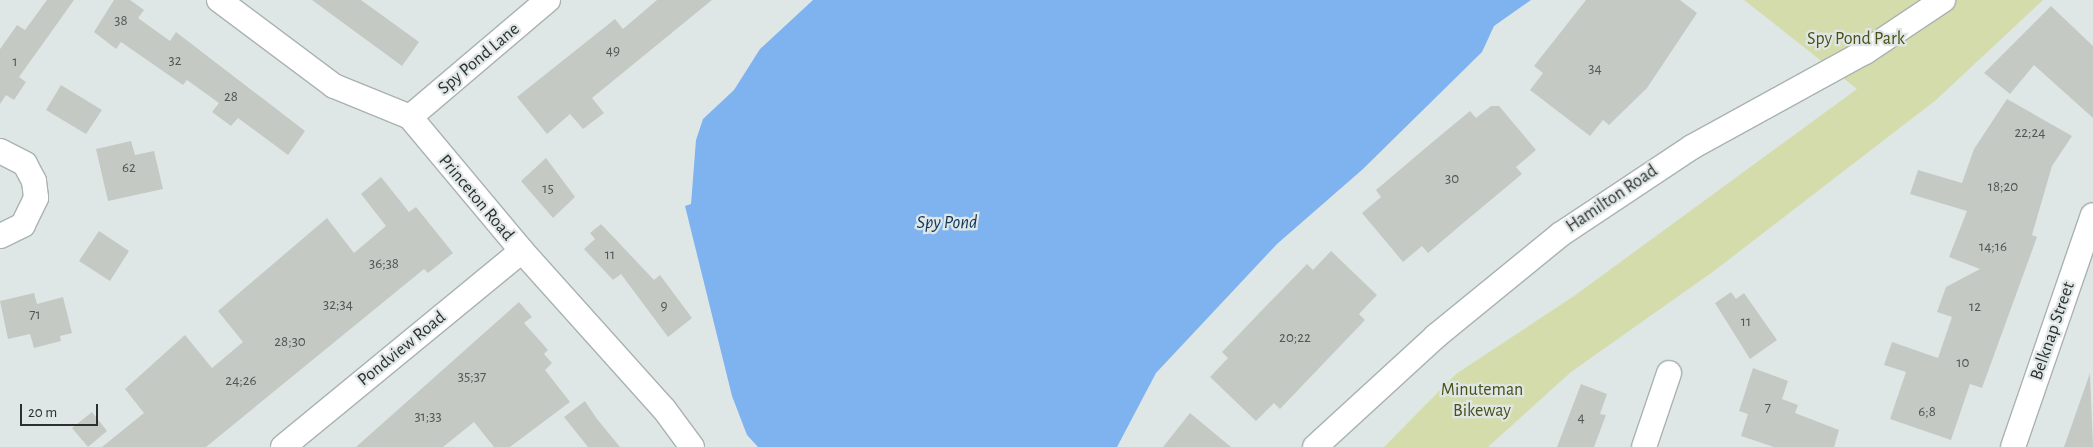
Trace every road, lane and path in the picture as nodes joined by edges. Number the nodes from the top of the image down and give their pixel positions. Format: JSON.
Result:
{"nodes":[{"id":1,"x":219,"y":0,"type":"edge"},
{"id":2,"x":548,"y":0,"type":"edge"},
{"id":3,"x":1943,"y":0,"type":"edge"},
{"id":4,"x":410,"y":118,"type":"junction"},
{"id":5,"x":0,"y":151,"type":"edge"},
{"id":6,"x":2093,"y":215,"type":"edge"},
{"id":7,"x":0,"y":236,"type":"edge"},
{"id":8,"x":522,"y":251,"type":"junction"},
{"id":9,"x":1668,"y":373,"type":"dead end"},
{"id":10,"x":283,"y":447,"type":"edge"},
{"id":11,"x":692,"y":447,"type":"edge"},
{"id":12,"x":1315,"y":447,"type":"edge"},
{"id":13,"x":1644,"y":447,"type":"edge"},
{"id":14,"x":2013,"y":447,"type":"edge"}],
"edges":[{"from":1,"to":4,"type":"street","name":"Princeton Road"},
{"from":2,"to":4,"type":"street","name":"Spy Pond Lane"},
{"from":3,"to":12,"type":"street","name":"Hamilton Road"},
{"from":4,"to":8,"type":"street","name":"Princeton Road"},
{"from":5,"to":7,"type":"street"},
{"from":6,"to":14,"type":"street","name":"Belknap Street"},
{"from":8,"to":10,"type":"street","name":"Pondview Road"},
{"from":8,"to":11,"type":"street","name":"Princeton Road"},
{"from":9,"to":13,"type":"street"}]}
